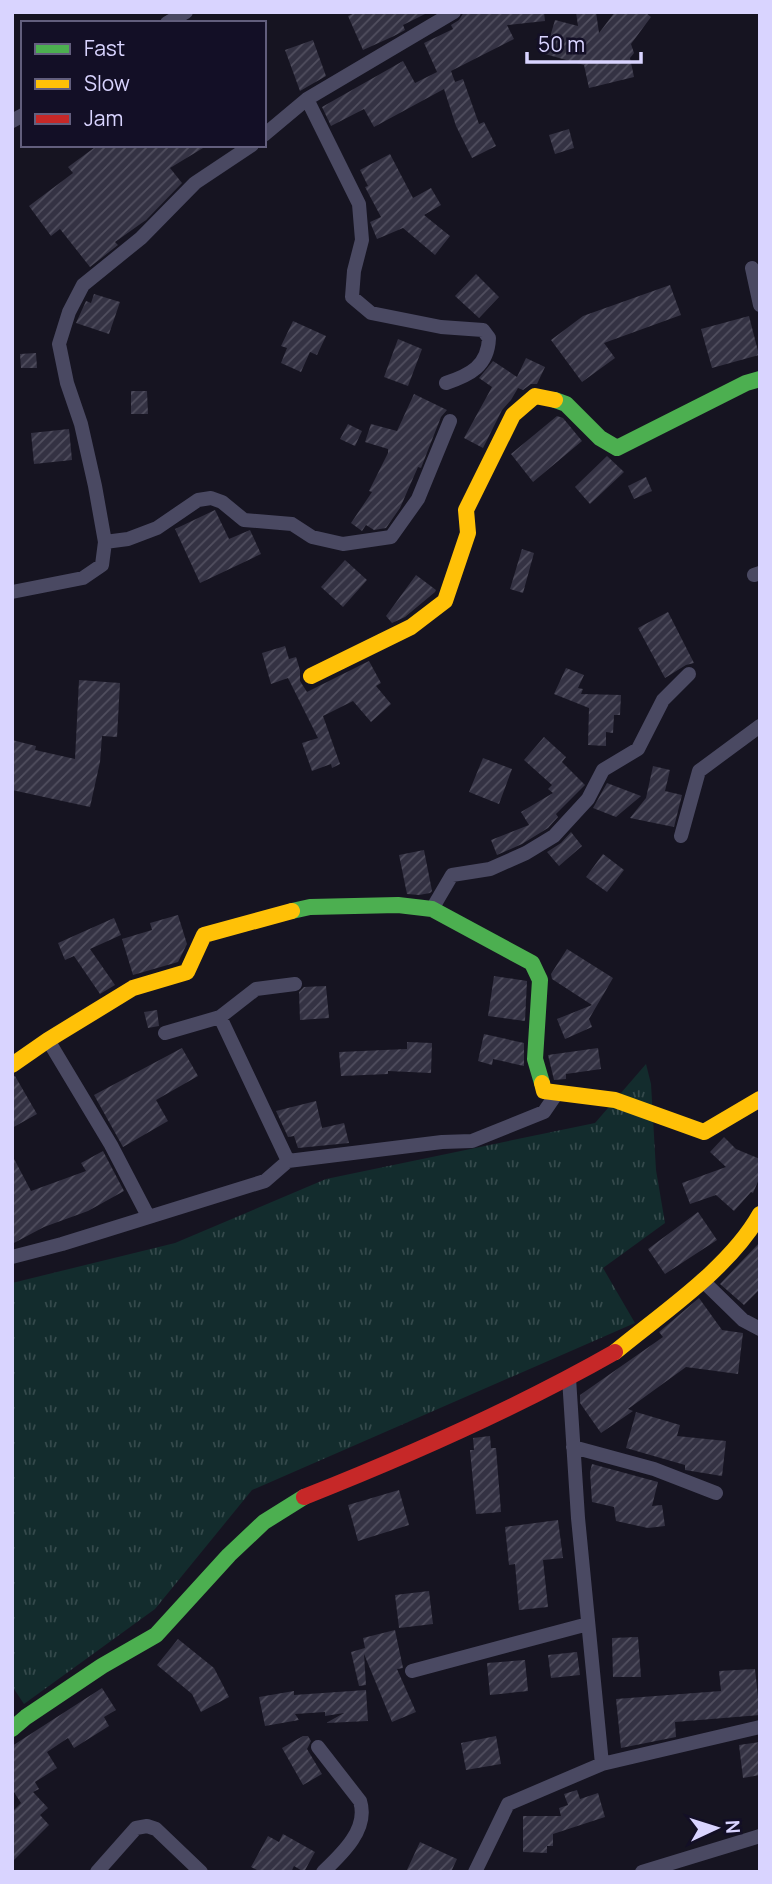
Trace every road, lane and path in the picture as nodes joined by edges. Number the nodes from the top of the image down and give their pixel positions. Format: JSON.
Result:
{"nodes":[{"id":1,"x":186,"y":12,"type":"edge"},
{"id":2,"x":454,"y":12,"type":"edge"},
{"id":3,"x":168,"y":18,"type":"edge"},
{"id":4,"x":307,"y":99,"type":"junction"},
{"id":5,"x":266,"y":133,"type":"edge"},
{"id":6,"x":248,"y":147,"type":"edge"},
{"id":7,"x":752,"y":268,"type":"dead end"},
{"id":8,"x":760,"y":305,"type":"edge"},
{"id":9,"x":760,"y":379,"type":"edge"},
{"id":10,"x":446,"y":383,"type":"dead end"},
{"id":11,"x":450,"y":421,"type":"dead end"},
{"id":12,"x":104,"y":542,"type":"junction"},
{"id":13,"x":12,"y":592,"type":"edge"},
{"id":14,"x":689,"y":674,"type":"dead end"},
{"id":15,"x":311,"y":676,"type":"dead end"},
{"id":16,"x":760,"y":726,"type":"edge"},
{"id":17,"x":681,"y":836,"type":"dead end"},
{"id":18,"x":432,"y":909,"type":"junction"},
{"id":19,"x":295,"y":984,"type":"dead end"},
{"id":20,"x":220,"y":1017,"type":"junction"},
{"id":21,"x":165,"y":1033,"type":"dead end"},
{"id":22,"x":48,"y":1040,"type":"junction"},
{"id":23,"x":12,"y":1065,"type":"edge"},
{"id":24,"x":557,"y":1093,"type":"junction"},
{"id":25,"x":760,"y":1099,"type":"edge"},
{"id":26,"x":288,"y":1161,"type":"junction"},
{"id":27,"x":760,"y":1214,"type":"edge"},
{"id":28,"x":148,"y":1216,"type":"junction"},
{"id":29,"x":12,"y":1257,"type":"edge"},
{"id":30,"x":702,"y":1280,"type":"junction"},
{"id":31,"x":760,"y":1329,"type":"edge"},
{"id":32,"x":569,"y":1378,"type":"junction"},
{"id":33,"x":573,"y":1447,"type":"junction"},
{"id":34,"x":716,"y":1493,"type":"dead end"},
{"id":35,"x":588,"y":1623,"type":"junction"},
{"id":36,"x":412,"y":1671,"type":"dead end"},
{"id":37,"x":760,"y":1727,"type":"edge"},
{"id":38,"x":12,"y":1729,"type":"edge"},
{"id":39,"x":318,"y":1747,"type":"dead end"},
{"id":40,"x":603,"y":1764,"type":"junction"},
{"id":41,"x":760,"y":1836,"type":"edge"},
{"id":42,"x":97,"y":1872,"type":"edge"},
{"id":43,"x":201,"y":1872,"type":"edge"},
{"id":44,"x":323,"y":1872,"type":"edge"},
{"id":45,"x":475,"y":1872,"type":"edge"},
{"id":46,"x":642,"y":1872,"type":"edge"}],
"edges":[{"from":1,"to":3,"type":"street"},
{"from":2,"to":4,"type":"street"},
{"from":4,"to":5,"type":"street"},
{"from":4,"to":10,"type":"street"},
{"from":6,"to":12,"type":"street"},
{"from":7,"to":8,"type":"street"},
{"from":9,"to":15,"type":"street"},
{"from":11,"to":12,"type":"street"},
{"from":12,"to":13,"type":"street"},
{"from":14,"to":18,"type":"street"},
{"from":16,"to":17,"type":"street"},
{"from":18,"to":22,"type":"street"},
{"from":18,"to":24,"type":"street"},
{"from":19,"to":20,"type":"street"},
{"from":20,"to":21,"type":"street"},
{"from":20,"to":26,"type":"street"},
{"from":22,"to":23,"type":"street"},
{"from":22,"to":28,"type":"street"},
{"from":24,"to":25,"type":"street"},
{"from":24,"to":26,"type":"street"},
{"from":26,"to":28,"type":"street"},
{"from":27,"to":30,"type":"street"},
{"from":28,"to":29,"type":"street"},
{"from":30,"to":31,"type":"street"},
{"from":30,"to":32,"type":"street"},
{"from":32,"to":33,"type":"street"},
{"from":32,"to":38,"type":"street"},
{"from":33,"to":34,"type":"street"},
{"from":33,"to":35,"type":"street"},
{"from":35,"to":36,"type":"street"},
{"from":35,"to":40,"type":"street"},
{"from":37,"to":40,"type":"street"},
{"from":39,"to":44,"type":"street"},
{"from":40,"to":45,"type":"street"},
{"from":41,"to":46,"type":"street"},
{"from":42,"to":43,"type":"street"}]}
